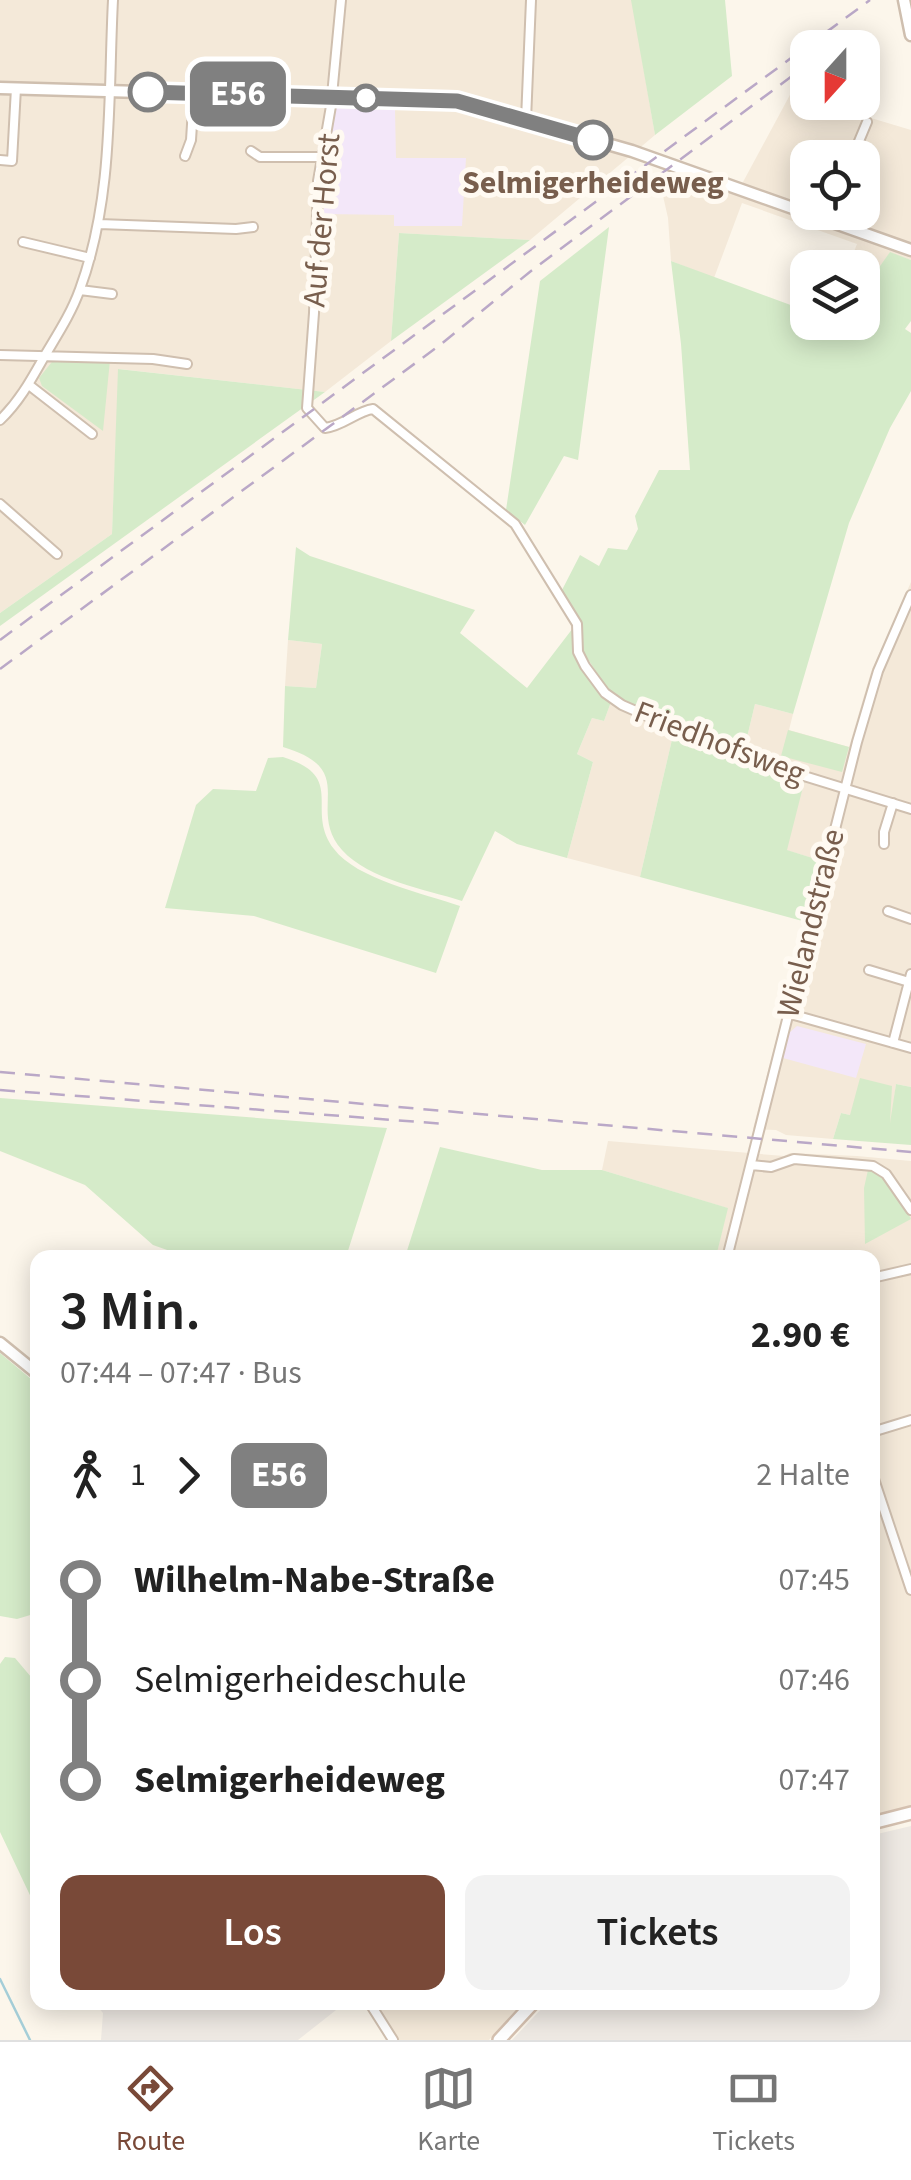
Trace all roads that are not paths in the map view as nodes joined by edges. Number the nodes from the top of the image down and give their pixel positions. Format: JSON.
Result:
{"nodes":[{"id":1,"x":114,"y":0,"type":"edge"},
{"id":2,"x":328,"y":0,"type":"edge"},
{"id":3,"x":531,"y":0,"type":"edge"},
{"id":4,"x":904,"y":0,"type":"edge"},
{"id":5,"x":341,"y":1,"type":"edge"},
{"id":6,"x":911,"y":35,"type":"edge"},
{"id":7,"x":0,"y":88,"type":"edge"},
{"id":8,"x":16,"y":88,"type":"junction"},
{"id":9,"x":110,"y":91,"type":"junction"},
{"id":10,"x":194,"y":93,"type":"junction"},
{"id":11,"x":332,"y":98,"type":"junction"},
{"id":12,"x":526,"y":120,"type":"junction"},
{"id":13,"x":867,"y":122,"type":"dead end"},
{"id":14,"x":860,"y":140,"type":"edge"},
{"id":15,"x":251,"y":151,"type":"dead end"},
{"id":16,"x":185,"y":156,"type":"dead end"},
{"id":17,"x":322,"y":157,"type":"junction"},
{"id":18,"x":0,"y":160,"type":"edge"},
{"id":19,"x":790,"y":204,"type":"edge"},
{"id":20,"x":98,"y":224,"type":"junction"},
{"id":21,"x":253,"y":227,"type":"dead end"},
{"id":22,"x":862,"y":230,"type":"edge"},
{"id":23,"x":23,"y":242,"type":"dead end"},
{"id":24,"x":911,"y":250,"type":"edge"},
{"id":25,"x":90,"y":258,"type":"junction"},
{"id":26,"x":80,"y":290,"type":"junction"},
{"id":27,"x":112,"y":294,"type":"dead end"},
{"id":28,"x":0,"y":354,"type":"edge"},
{"id":29,"x":46,"y":354,"type":"junction"},
{"id":30,"x":187,"y":364,"type":"dead end"},
{"id":31,"x":307,"y":380,"type":"joint"},
{"id":32,"x":29,"y":386,"type":"junction"},
{"id":33,"x":0,"y":420,"type":"edge"},
{"id":34,"x":92,"y":434,"type":"dead end"},
{"id":35,"x":0,"y":504,"type":"edge"},
{"id":36,"x":56,"y":554,"type":"dead end"},
{"id":37,"x":911,"y":594,"type":"edge"},
{"id":38,"x":845,"y":787,"type":"junction"},
{"id":39,"x":893,"y":803,"type":"junction"},
{"id":40,"x":911,"y":809,"type":"edge"},
{"id":41,"x":884,"y":844,"type":"dead end"},
{"id":42,"x":888,"y":911,"type":"dead end"},
{"id":43,"x":911,"y":918,"type":"edge"},
{"id":44,"x":869,"y":970,"type":"dead end"},
{"id":45,"x":910,"y":978,"type":"edge"},
{"id":46,"x":787,"y":1013,"type":"junction"},
{"id":47,"x":893,"y":1043,"type":"junction"},
{"id":48,"x":911,"y":1048,"type":"edge"},
{"id":49,"x":751,"y":1164,"type":"junction"},
{"id":50,"x":911,"y":1210,"type":"edge"},
{"id":51,"x":729,"y":1250,"type":"edge"},
{"id":52,"x":911,"y":1270,"type":"edge"},
{"id":53,"x":880,"y":1276,"type":"edge"},
{"id":54,"x":0,"y":1344,"type":"edge"},
{"id":55,"x":30,"y":1368,"type":"edge"},
{"id":56,"x":911,"y":1420,"type":"edge"},
{"id":57,"x":880,"y":1430,"type":"edge"},
{"id":58,"x":880,"y":1498,"type":"edge"},
{"id":59,"x":911,"y":1590,"type":"edge"},
{"id":60,"x":911,"y":1812,"type":"edge"},
{"id":61,"x":880,"y":1821,"type":"edge"},
{"id":62,"x":374,"y":2010,"type":"edge"},
{"id":63,"x":526,"y":2010,"type":"edge"},
{"id":64,"x":393,"y":2040,"type":"edge"},
{"id":65,"x":498,"y":2040,"type":"edge"}],
"edges":[{"from":1,"to":9,"type":"street"},
{"from":2,"to":5,"type":"street"},
{"from":3,"to":12,"type":"street"},
{"from":4,"to":6,"type":"street"},
{"from":5,"to":11,"type":"street","name":"Auf der Horst"},
{"from":7,"to":8,"type":"street"},
{"from":8,"to":9,"type":"street"},
{"from":8,"to":18,"type":"street"},
{"from":9,"to":10,"type":"street"},
{"from":9,"to":20,"type":"street"},
{"from":10,"to":11,"type":"street"},
{"from":10,"to":16,"type":"street"},
{"from":11,"to":12,"type":"street"},
{"from":11,"to":17,"type":"street","name":"Auf der Horst"},
{"from":12,"to":19,"type":"street"},
{"from":13,"to":14,"type":"street"},
{"from":15,"to":17,"type":"street"},
{"from":17,"to":31,"type":"street","name":"Auf der Horst"},
{"from":20,"to":21,"type":"street"},
{"from":20,"to":25,"type":"street"},
{"from":22,"to":24,"type":"street"},
{"from":23,"to":25,"type":"street"},
{"from":25,"to":26,"type":"street"},
{"from":26,"to":27,"type":"street"},
{"from":26,"to":29,"type":"street"},
{"from":28,"to":29,"type":"street"},
{"from":29,"to":30,"type":"street"},
{"from":29,"to":32,"type":"street"},
{"from":31,"to":38,"type":"street","name":"Friedhofsweg"},
{"from":32,"to":33,"type":"street"},
{"from":32,"to":34,"type":"street"},
{"from":35,"to":36,"type":"street"},
{"from":37,"to":38,"type":"street","name":"Wielandstraße"},
{"from":38,"to":39,"type":"street"},
{"from":38,"to":46,"type":"street","name":"Wielandstraße"},
{"from":39,"to":40,"type":"street"},
{"from":39,"to":41,"type":"street"},
{"from":42,"to":43,"type":"street"},
{"from":44,"to":45,"type":"street"},
{"from":45,"to":47,"type":"street"},
{"from":46,"to":47,"type":"street"},
{"from":46,"to":49,"type":"street","name":"Wielandstraße"},
{"from":47,"to":48,"type":"street"},
{"from":49,"to":50,"type":"street"},
{"from":49,"to":51,"type":"street","name":"Wielandstraße"},
{"from":52,"to":53,"type":"street"},
{"from":54,"to":55,"type":"street"},
{"from":56,"to":57,"type":"street"},
{"from":58,"to":59,"type":"street"},
{"from":60,"to":61,"type":"main road"},
{"from":62,"to":64,"type":"street"},
{"from":63,"to":65,"type":"main road"}]}
